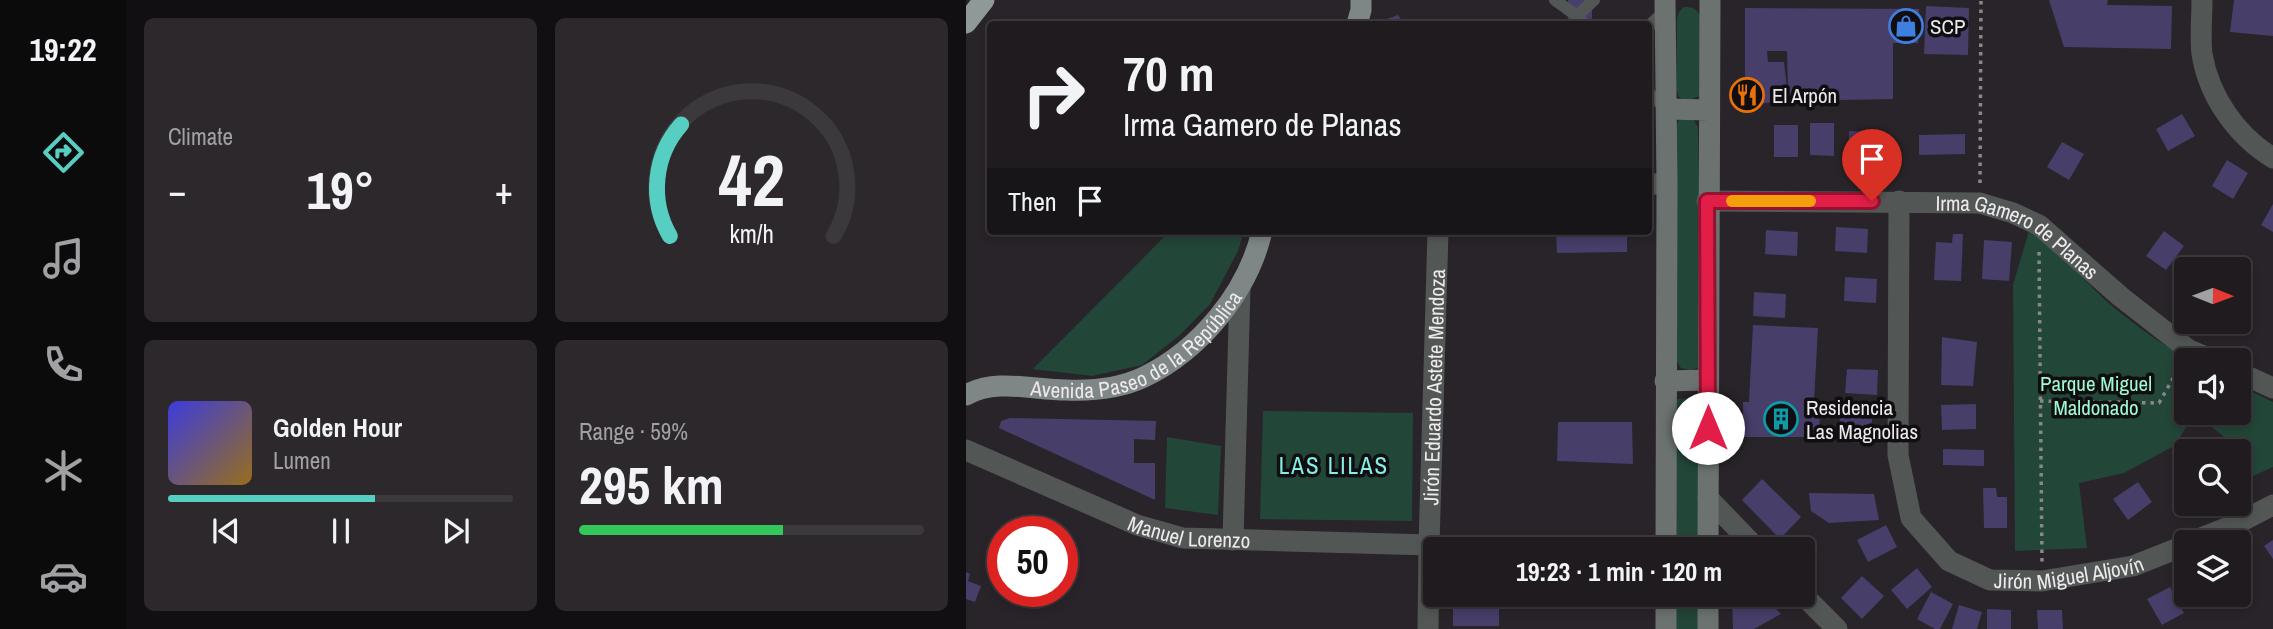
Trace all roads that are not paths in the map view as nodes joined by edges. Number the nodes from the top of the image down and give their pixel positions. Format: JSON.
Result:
{"nodes":[{"id":1,"x":984,"y":0,"type":"edge"},
{"id":2,"x":1361,"y":0,"type":"edge"},
{"id":3,"x":1555,"y":0,"type":"edge"},
{"id":4,"x":1594,"y":0,"type":"edge"},
{"id":5,"x":1710,"y":0,"type":"edge"},
{"id":6,"x":2202,"y":0,"type":"edge"},
{"id":7,"x":1659,"y":13,"type":"edge"},
{"id":8,"x":1581,"y":20,"type":"edge"},
{"id":9,"x":1358,"y":21,"type":"edge"},
{"id":10,"x":966,"y":23,"type":"edge"},
{"id":11,"x":1652,"y":96,"type":"edge"},
{"id":12,"x":1667,"y":109,"type":"junction"},
{"id":13,"x":1709,"y":110,"type":"junction"},
{"id":14,"x":2273,"y":158,"type":"edge"},
{"id":15,"x":1658,"y":184,"type":"edge"},
{"id":16,"x":1707,"y":201,"type":"junction"},
{"id":17,"x":1899,"y":201,"type":"junction"},
{"id":18,"x":1260,"y":235,"type":"edge"},
{"id":19,"x":1438,"y":235,"type":"edge"},
{"id":20,"x":1240,"y":288,"type":"junction"},
{"id":21,"x":2186,"y":348,"type":"edge"},
{"id":22,"x":2251,"y":378,"type":"edge"},
{"id":23,"x":1708,"y":380,"type":"junction"},
{"id":24,"x":1665,"y":382,"type":"junction"},
{"id":25,"x":2273,"y":388,"type":"edge"},
{"id":26,"x":966,"y":395,"type":"edge"},
{"id":27,"x":966,"y":450,"type":"edge"},
{"id":28,"x":1708,"y":498,"type":"junction"},
{"id":29,"x":2273,"y":505,"type":"edge"},
{"id":30,"x":2221,"y":530,"type":"edge"},
{"id":31,"x":1429,"y":537,"type":"edge"},
{"id":32,"x":1666,"y":537,"type":"edge"},
{"id":33,"x":1708,"y":537,"type":"edge"},
{"id":34,"x":1746,"y":537,"type":"edge"},
{"id":35,"x":1233,"y":540,"type":"junction"},
{"id":36,"x":1423,"y":545,"type":"edge"},
{"id":37,"x":2174,"y":550,"type":"edge"},
{"id":38,"x":1428,"y":607,"type":"edge"},
{"id":39,"x":1666,"y":607,"type":"edge"},
{"id":40,"x":1708,"y":607,"type":"edge"},
{"id":41,"x":1815,"y":607,"type":"edge"},
{"id":42,"x":1428,"y":629,"type":"edge"},
{"id":43,"x":1666,"y":629,"type":"edge"},
{"id":44,"x":1708,"y":629,"type":"edge"},
{"id":45,"x":1837,"y":629,"type":"edge"}],
"edges":[{"from":1,"to":10,"type":"highway"},
{"from":2,"to":9,"type":"main road"},
{"from":3,"to":8,"type":"lane"},
{"from":4,"to":8,"type":"lane"},
{"from":5,"to":13,"type":"main road"},
{"from":6,"to":14,"type":"street"},
{"from":7,"to":12,"type":"main road"},
{"from":11,"to":12,"type":"lane"},
{"from":12,"to":13,"type":"main road"},
{"from":12,"to":15,"type":"main road"},
{"from":13,"to":16,"type":"main road"},
{"from":15,"to":24,"type":"main road"},
{"from":16,"to":17,"type":"street","name":"Irma Gamero de Planas"},
{"from":16,"to":23,"type":"main road"},
{"from":17,"to":21,"type":"street","name":"Irma Gamero de Planas"},
{"from":17,"to":37,"type":"street","name":"Jirón Miguel Aljovín"},
{"from":18,"to":20,"type":"main road","name":"Avenida Paseo de la República"},
{"from":19,"to":31,"type":"street","name":"Jirón Eduardo Astete Mendoza"},
{"from":20,"to":26,"type":"main road","name":"Avenida Paseo de la República"},
{"from":20,"to":35,"type":"street"},
{"from":22,"to":25,"type":"street"},
{"from":23,"to":24,"type":"main road"},
{"from":23,"to":28,"type":"main road"},
{"from":24,"to":32,"type":"main road"},
{"from":27,"to":35,"type":"street","name":"Manuel Lorenzo"},
{"from":28,"to":33,"type":"main road"},
{"from":28,"to":34,"type":"street"},
{"from":29,"to":30,"type":"street"},
{"from":35,"to":36,"type":"street","name":"Manuel Lorenzo"},
{"from":38,"to":42,"type":"street","name":"Jirón Eduardo Astete Mendoza"},
{"from":39,"to":43,"type":"main road"},
{"from":40,"to":44,"type":"main road"},
{"from":41,"to":45,"type":"street"}]}
